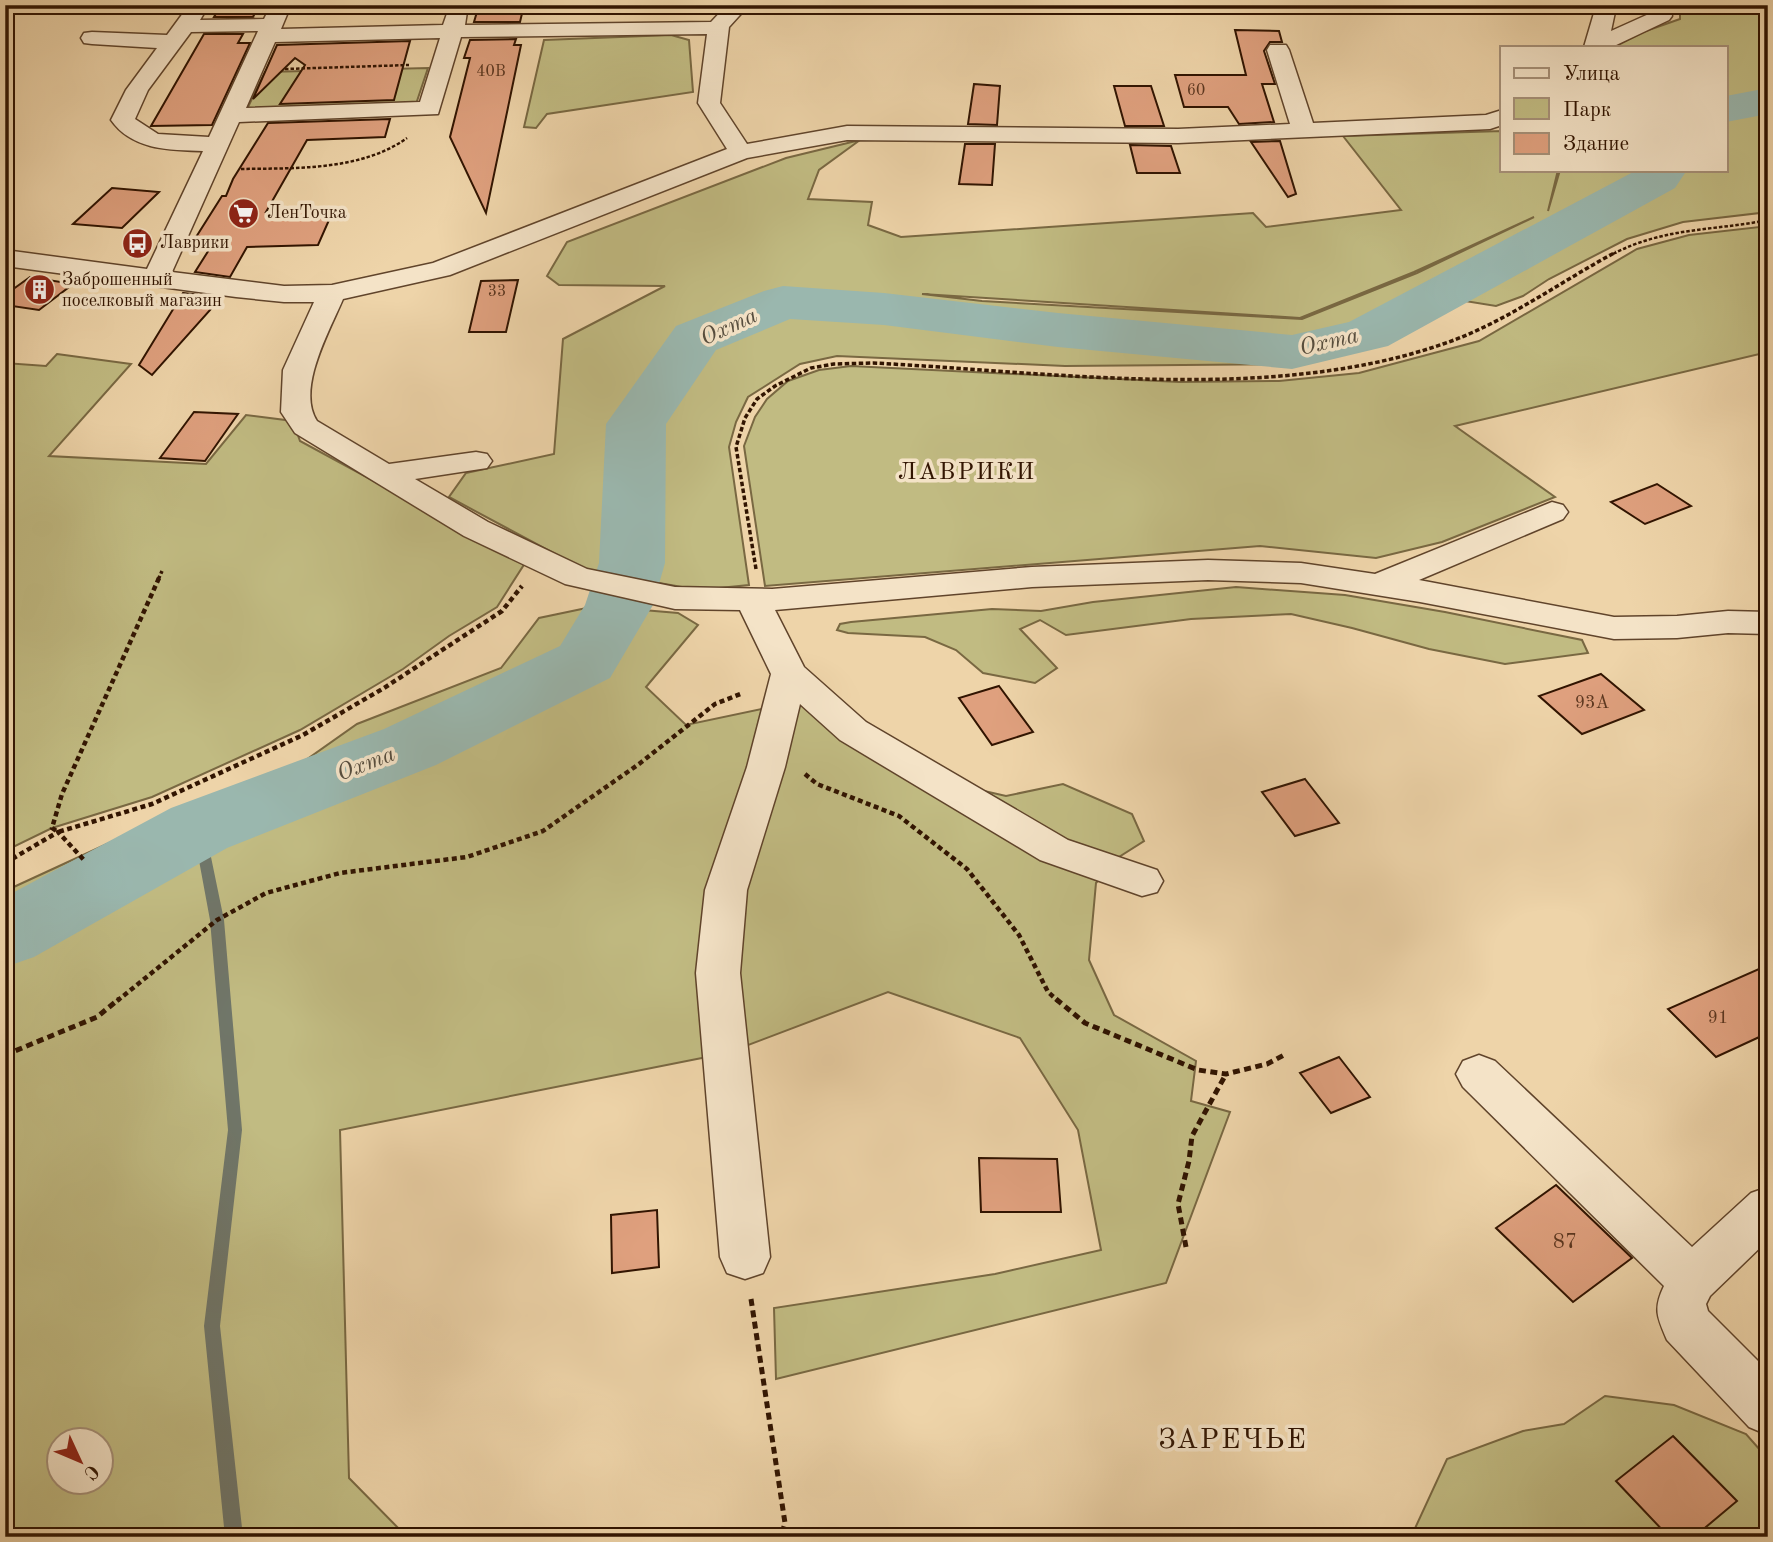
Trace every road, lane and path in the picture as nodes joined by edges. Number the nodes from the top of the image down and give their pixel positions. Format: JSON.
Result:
{"nodes":[{"id":1,"x":199,"y":5,"type":"edge"},
{"id":2,"x":459,"y":5,"type":"edge"},
{"id":3,"x":739,"y":5,"type":"edge"},
{"id":4,"x":1599,"y":5,"type":"edge"},
{"id":5,"x":1660,"y":5,"type":"edge"},
{"id":6,"x":540,"y":8,"type":"dead end"},
{"id":7,"x":273,"y":22,"type":"edge"},
{"id":8,"x":719,"y":27,"type":"junction"},
{"id":9,"x":453,"y":31,"type":"junction"},
{"id":10,"x":181,"y":34,"type":"junction"},
{"id":11,"x":92,"y":38,"type":"dead end"},
{"id":12,"x":1597,"y":46,"type":"edge"},
{"id":13,"x":1278,"y":50,"type":"dead end"},
{"id":14,"x":420,"y":65,"type":"dead end"},
{"id":15,"x":277,"y":69,"type":"dead end"},
{"id":16,"x":430,"y":109,"type":"junction"},
{"id":17,"x":230,"y":115,"type":"junction"},
{"id":18,"x":1500,"y":118,"type":"edge"},
{"id":19,"x":1304,"y":131,"type":"junction"},
{"id":20,"x":741,"y":152,"type":"junction"},
{"id":21,"x":211,"y":158,"type":"junction"},
{"id":22,"x":1768,"y":220,"type":"edge"},
{"id":23,"x":5,"y":258,"type":"edge"},
{"id":24,"x":156,"y":279,"type":"junction"},
{"id":25,"x":332,"y":293,"type":"junction"},
{"id":26,"x":476,"y":461,"type":"dead end"},
{"id":27,"x":382,"y":474,"type":"junction"},
{"id":28,"x":1552,"y":512,"type":"dead end"},
{"id":29,"x":539,"y":559,"type":"junction"},
{"id":30,"x":162,"y":571,"type":"dead end"},
{"id":31,"x":1378,"y":585,"type":"junction"},
{"id":32,"x":758,"y":600,"type":"junction"},
{"id":33,"x":1768,"y":623,"type":"edge"},
{"id":34,"x":789,"y":674,"type":"junction"},
{"id":35,"x":771,"y":747,"type":"junction"},
{"id":36,"x":58,"y":832,"type":"junction"},
{"id":37,"x":84,"y":860,"type":"dead end"},
{"id":38,"x":5,"y":863,"type":"edge"},
{"id":39,"x":1142,"y":881,"type":"dead end"},
{"id":40,"x":5,"y":1055,"type":"edge"},
{"id":41,"x":1284,"y":1055,"type":"dead end"},
{"id":42,"x":1226,"y":1074,"type":"junction"},
{"id":43,"x":1479,"y":1074,"type":"dead end"},
{"id":44,"x":1768,"y":1208,"type":"edge"},
{"id":45,"x":1186,"y":1247,"type":"dead end"},
{"id":46,"x":745,"y":1257,"type":"joint"},
{"id":47,"x":1692,"y":1280,"type":"junction"},
{"id":48,"x":1768,"y":1409,"type":"edge"},
{"id":49,"x":781,"y":1537,"type":"edge"}],
"edges":[{"from":1,"to":10,"type":"street"},
{"from":2,"to":9,"type":"street"},
{"from":3,"to":8,"type":"street"},
{"from":4,"to":12,"type":"street"},
{"from":5,"to":12,"type":"street"},
{"from":6,"to":9,"type":"street"},
{"from":7,"to":9,"type":"street"},
{"from":7,"to":10,"type":"street"},
{"from":7,"to":17,"type":"street"},
{"from":8,"to":9,"type":"street"},
{"from":8,"to":20,"type":"street"},
{"from":9,"to":16,"type":"street"},
{"from":10,"to":11,"type":"street"},
{"from":10,"to":21,"type":"street"},
{"from":13,"to":19,"type":"street"},
{"from":14,"to":15,"type":"path"},
{"from":16,"to":17,"type":"street"},
{"from":16,"to":21,"type":"path"},
{"from":17,"to":21,"type":"street"},
{"from":18,"to":19,"type":"street"},
{"from":19,"to":20,"type":"street"},
{"from":20,"to":25,"type":"street"},
{"from":21,"to":24,"type":"street"},
{"from":22,"to":32,"type":"path"},
{"from":23,"to":24,"type":"street"},
{"from":24,"to":25,"type":"street"},
{"from":25,"to":27,"type":"street"},
{"from":26,"to":27,"type":"street"},
{"from":27,"to":29,"type":"street"},
{"from":28,"to":31,"type":"street"},
{"from":29,"to":32,"type":"street"},
{"from":29,"to":36,"type":"path"},
{"from":30,"to":36,"type":"path"},
{"from":31,"to":32,"type":"street"},
{"from":31,"to":33,"type":"street"},
{"from":32,"to":34,"type":"street"},
{"from":34,"to":35,"type":"street"},
{"from":34,"to":39,"type":"street"},
{"from":34,"to":40,"type":"path"},
{"from":35,"to":42,"type":"path"},
{"from":35,"to":46,"type":"street"},
{"from":36,"to":37,"type":"path"},
{"from":36,"to":38,"type":"path"},
{"from":41,"to":42,"type":"path"},
{"from":42,"to":45,"type":"path"},
{"from":43,"to":47,"type":"street"},
{"from":44,"to":47,"type":"street"},
{"from":46,"to":49,"type":"path"},
{"from":47,"to":48,"type":"street"}]}
